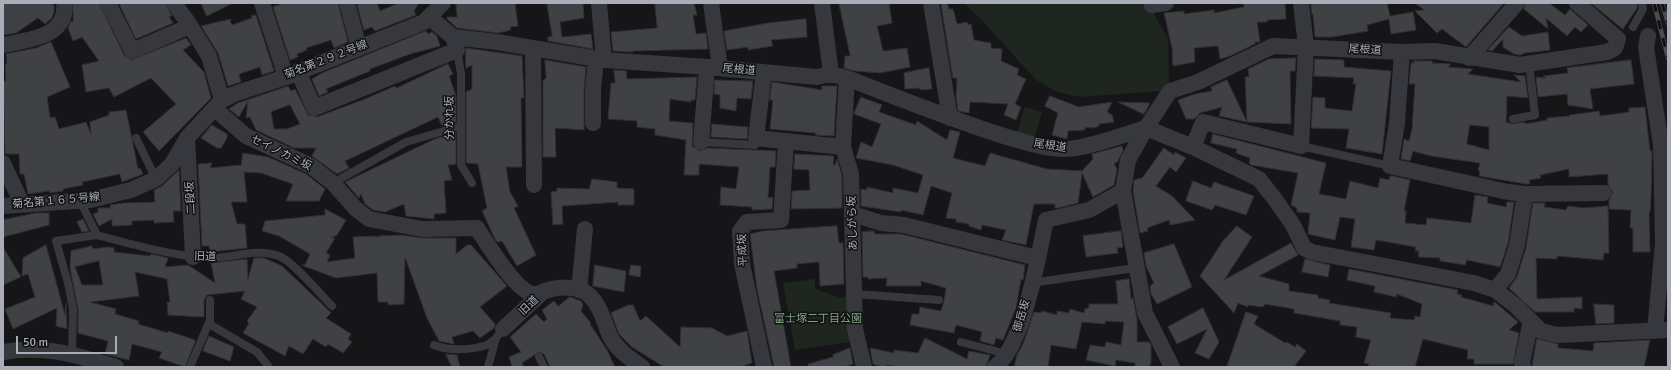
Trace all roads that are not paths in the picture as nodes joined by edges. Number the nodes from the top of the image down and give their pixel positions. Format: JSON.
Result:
{"nodes":[{"id":1,"x":64,"y":3,"type":"edge"},
{"id":2,"x":108,"y":3,"type":"edge"},
{"id":3,"x":174,"y":3,"type":"edge"},
{"id":4,"x":262,"y":3,"type":"edge"},
{"id":5,"x":347,"y":3,"type":"edge"},
{"id":6,"x":443,"y":3,"type":"edge"},
{"id":7,"x":599,"y":3,"type":"edge"},
{"id":8,"x":711,"y":3,"type":"edge"},
{"id":9,"x":822,"y":3,"type":"edge"},
{"id":10,"x":931,"y":3,"type":"edge"},
{"id":11,"x":1301,"y":3,"type":"edge"},
{"id":12,"x":1517,"y":3,"type":"edge"},
{"id":13,"x":1577,"y":3,"type":"edge"},
{"id":14,"x":1642,"y":3,"type":"edge"},
{"id":15,"x":429,"y":18,"type":"junction"},
{"id":16,"x":190,"y":26,"type":"junction"},
{"id":17,"x":1633,"y":27,"type":"dead end"},
{"id":18,"x":1648,"y":36,"type":"dead end"},
{"id":19,"x":3,"y":44,"type":"edge"},
{"id":20,"x":455,"y":44,"type":"junction"},
{"id":21,"x":1306,"y":47,"type":"junction"},
{"id":22,"x":359,"y":48,"type":"junction"},
{"id":23,"x":533,"y":48,"type":"junction"},
{"id":24,"x":1402,"y":52,"type":"junction"},
{"id":25,"x":1469,"y":58,"type":"junction"},
{"id":26,"x":600,"y":59,"type":"junction"},
{"id":27,"x":1529,"y":63,"type":"junction"},
{"id":28,"x":713,"y":67,"type":"junction"},
{"id":29,"x":764,"y":72,"type":"junction"},
{"id":30,"x":292,"y":74,"type":"junction"},
{"id":31,"x":831,"y":74,"type":"junction"},
{"id":32,"x":847,"y":78,"type":"junction"},
{"id":33,"x":219,"y":105,"type":"junction"},
{"id":34,"x":950,"y":118,"type":"junction"},
{"id":35,"x":1513,"y":119,"type":"dead end"},
{"id":36,"x":593,"y":123,"type":"dead end"},
{"id":37,"x":462,"y":126,"type":"junction"},
{"id":38,"x":1146,"y":128,"type":"junction"},
{"id":39,"x":136,"y":138,"type":"dead end"},
{"id":40,"x":187,"y":138,"type":"junction"},
{"id":41,"x":756,"y":138,"type":"junction"},
{"id":42,"x":786,"y":141,"type":"junction"},
{"id":43,"x":701,"y":142,"type":"joint"},
{"id":44,"x":1301,"y":146,"type":"junction"},
{"id":45,"x":843,"y":147,"type":"junction"},
{"id":46,"x":1193,"y":147,"type":"junction"},
{"id":47,"x":3,"y":163,"type":"edge"},
{"id":48,"x":1390,"y":166,"type":"junction"},
{"id":49,"x":156,"y":179,"type":"junction"},
{"id":50,"x":333,"y":183,"type":"junction"},
{"id":51,"x":472,"y":183,"type":"dead end"},
{"id":52,"x":534,"y":185,"type":"dead end"},
{"id":53,"x":1123,"y":191,"type":"junction"},
{"id":54,"x":1604,"y":193,"type":"dead end"},
{"id":55,"x":1525,"y":194,"type":"junction"},
{"id":56,"x":80,"y":201,"type":"junction"},
{"id":57,"x":22,"y":204,"type":"junction"},
{"id":58,"x":3,"y":206,"type":"edge"},
{"id":59,"x":853,"y":214,"type":"junction"},
{"id":60,"x":585,"y":229,"type":"dead end"},
{"id":61,"x":97,"y":235,"type":"junction"},
{"id":62,"x":193,"y":257,"type":"junction"},
{"id":63,"x":1037,"y":258,"type":"junction"},
{"id":64,"x":1136,"y":268,"type":"junction"},
{"id":65,"x":1031,"y":283,"type":"junction"},
{"id":66,"x":579,"y":290,"type":"junction"},
{"id":67,"x":1495,"y":290,"type":"junction"},
{"id":68,"x":544,"y":291,"type":"junction"},
{"id":69,"x":854,"y":294,"type":"junction"},
{"id":70,"x":210,"y":300,"type":"dead end"},
{"id":71,"x":939,"y":300,"type":"dead end"},
{"id":72,"x":332,"y":306,"type":"dead end"},
{"id":73,"x":1531,"y":321,"type":"junction"},
{"id":74,"x":209,"y":324,"type":"junction"},
{"id":75,"x":1662,"y":331,"type":"edge"},
{"id":76,"x":500,"y":334,"type":"junction"},
{"id":77,"x":961,"y":342,"type":"dead end"},
{"id":78,"x":434,"y":345,"type":"dead end"},
{"id":79,"x":3,"y":352,"type":"edge"},
{"id":80,"x":72,"y":354,"type":"junction"},
{"id":81,"x":1007,"y":354,"type":"junction"},
{"id":82,"x":539,"y":357,"type":"dead end"},
{"id":83,"x":116,"y":367,"type":"edge"},
{"id":84,"x":190,"y":367,"type":"edge"},
{"id":85,"x":269,"y":367,"type":"edge"},
{"id":86,"x":488,"y":367,"type":"edge"},
{"id":87,"x":544,"y":367,"type":"edge"},
{"id":88,"x":642,"y":367,"type":"edge"},
{"id":89,"x":764,"y":367,"type":"edge"},
{"id":90,"x":864,"y":367,"type":"edge"},
{"id":91,"x":995,"y":367,"type":"edge"},
{"id":92,"x":1172,"y":367,"type":"edge"},
{"id":93,"x":1523,"y":367,"type":"edge"}],
"edges":[{"from":1,"to":19,"type":"street"},
{"from":2,"to":16,"type":"street"},
{"from":3,"to":16,"type":"street"},
{"from":4,"to":30,"type":"street"},
{"from":5,"to":22,"type":"street"},
{"from":6,"to":15,"type":"street","name":"菊名第２９２号線"},
{"from":7,"to":26,"type":"street"},
{"from":8,"to":28,"type":"street"},
{"from":9,"to":31,"type":"street"},
{"from":10,"to":34,"type":"street"},
{"from":11,"to":21,"type":"street"},
{"from":12,"to":25,"type":"street"},
{"from":13,"to":27,"type":"street","name":"尾根道"},
{"from":14,"to":17,"type":"lane"},
{"from":15,"to":20,"type":"street"},
{"from":15,"to":22,"type":"street","name":"菊名第２９２号線"},
{"from":16,"to":33,"type":"street"},
{"from":18,"to":75,"type":"street"},
{"from":20,"to":23,"type":"street","name":"尾根道"},
{"from":20,"to":30,"type":"street"},
{"from":20,"to":37,"type":"lane","name":"分かれ坂"},
{"from":21,"to":24,"type":"street","name":"尾根道"},
{"from":21,"to":38,"type":"street","name":"尾根道"},
{"from":21,"to":44,"type":"street"},
{"from":22,"to":30,"type":"street","name":"菊名第２９２号線"},
{"from":23,"to":26,"type":"street","name":"尾根道"},
{"from":23,"to":52,"type":"street"},
{"from":24,"to":25,"type":"street","name":"尾根道"},
{"from":24,"to":48,"type":"street"},
{"from":25,"to":27,"type":"street","name":"尾根道"},
{"from":26,"to":28,"type":"street","name":"尾根道"},
{"from":26,"to":36,"type":"street"},
{"from":27,"to":35,"type":"lane"},
{"from":28,"to":29,"type":"street","name":"尾根道"},
{"from":28,"to":43,"type":"street"},
{"from":29,"to":31,"type":"street","name":"尾根道"},
{"from":29,"to":41,"type":"street"},
{"from":30,"to":33,"type":"street","name":"菊名第２９２号線"},
{"from":31,"to":32,"type":"street","name":"尾根道"},
{"from":32,"to":34,"type":"street","name":"尾根道"},
{"from":32,"to":45,"type":"street","name":"あしがら坂"},
{"from":33,"to":40,"type":"street","name":"菊名第１６５号線"},
{"from":33,"to":50,"type":"street","name":"セイノカミ坂"},
{"from":34,"to":38,"type":"street","name":"尾根道"},
{"from":37,"to":50,"type":"lane"},
{"from":37,"to":51,"type":"lane","name":"分かれ坂"},
{"from":38,"to":46,"type":"street"},
{"from":38,"to":53,"type":"street"},
{"from":39,"to":49,"type":"lane"},
{"from":40,"to":49,"type":"street","name":"菊名第１６５号線"},
{"from":40,"to":62,"type":"street","name":"二段坂"},
{"from":41,"to":42,"type":"street"},
{"from":41,"to":43,"type":"lane"},
{"from":42,"to":45,"type":"street"},
{"from":42,"to":89,"type":"street","name":"平成坂"},
{"from":44,"to":46,"type":"street"},
{"from":44,"to":48,"type":"lane"},
{"from":45,"to":59,"type":"street","name":"あしがら坂"},
{"from":46,"to":67,"type":"street"},
{"from":47,"to":57,"type":"street"},
{"from":48,"to":55,"type":"street"},
{"from":49,"to":56,"type":"street","name":"菊名第１６５号線"},
{"from":50,"to":68,"type":"street","name":"セイノカミ坂"},
{"from":53,"to":63,"type":"street","name":"御岳坂"},
{"from":53,"to":64,"type":"street"},
{"from":54,"to":55,"type":"street"},
{"from":55,"to":67,"type":"street"},
{"from":56,"to":57,"type":"street","name":"菊名第１６５号線"},
{"from":56,"to":61,"type":"lane"},
{"from":57,"to":58,"type":"street","name":"菊名第１６５号線"},
{"from":59,"to":63,"type":"street"},
{"from":59,"to":69,"type":"street","name":"あしがら坂"},
{"from":60,"to":66,"type":"street"},
{"from":61,"to":62,"type":"lane","name":"旧道"},
{"from":61,"to":80,"type":"lane"},
{"from":62,"to":72,"type":"lane","name":"旧道"},
{"from":63,"to":65,"type":"street","name":"御岳坂"},
{"from":64,"to":65,"type":"lane"},
{"from":64,"to":92,"type":"street"},
{"from":65,"to":81,"type":"street","name":"御岳坂"},
{"from":66,"to":68,"type":"street","name":"旧道"},
{"from":66,"to":88,"type":"street"},
{"from":67,"to":73,"type":"street"},
{"from":68,"to":76,"type":"street","name":"旧道"},
{"from":69,"to":71,"type":"lane"},
{"from":69,"to":90,"type":"street","name":"あしがら坂"},
{"from":70,"to":74,"type":"lane"},
{"from":73,"to":75,"type":"street"},
{"from":73,"to":93,"type":"street"},
{"from":74,"to":84,"type":"lane"},
{"from":74,"to":85,"type":"lane"},
{"from":76,"to":78,"type":"lane","name":"旧道"},
{"from":76,"to":86,"type":"lane"},
{"from":77,"to":81,"type":"lane"},
{"from":79,"to":80,"type":"street"},
{"from":80,"to":83,"type":"street"},
{"from":81,"to":91,"type":"street","name":"御岳坂"},
{"from":82,"to":87,"type":"lane"}]}
